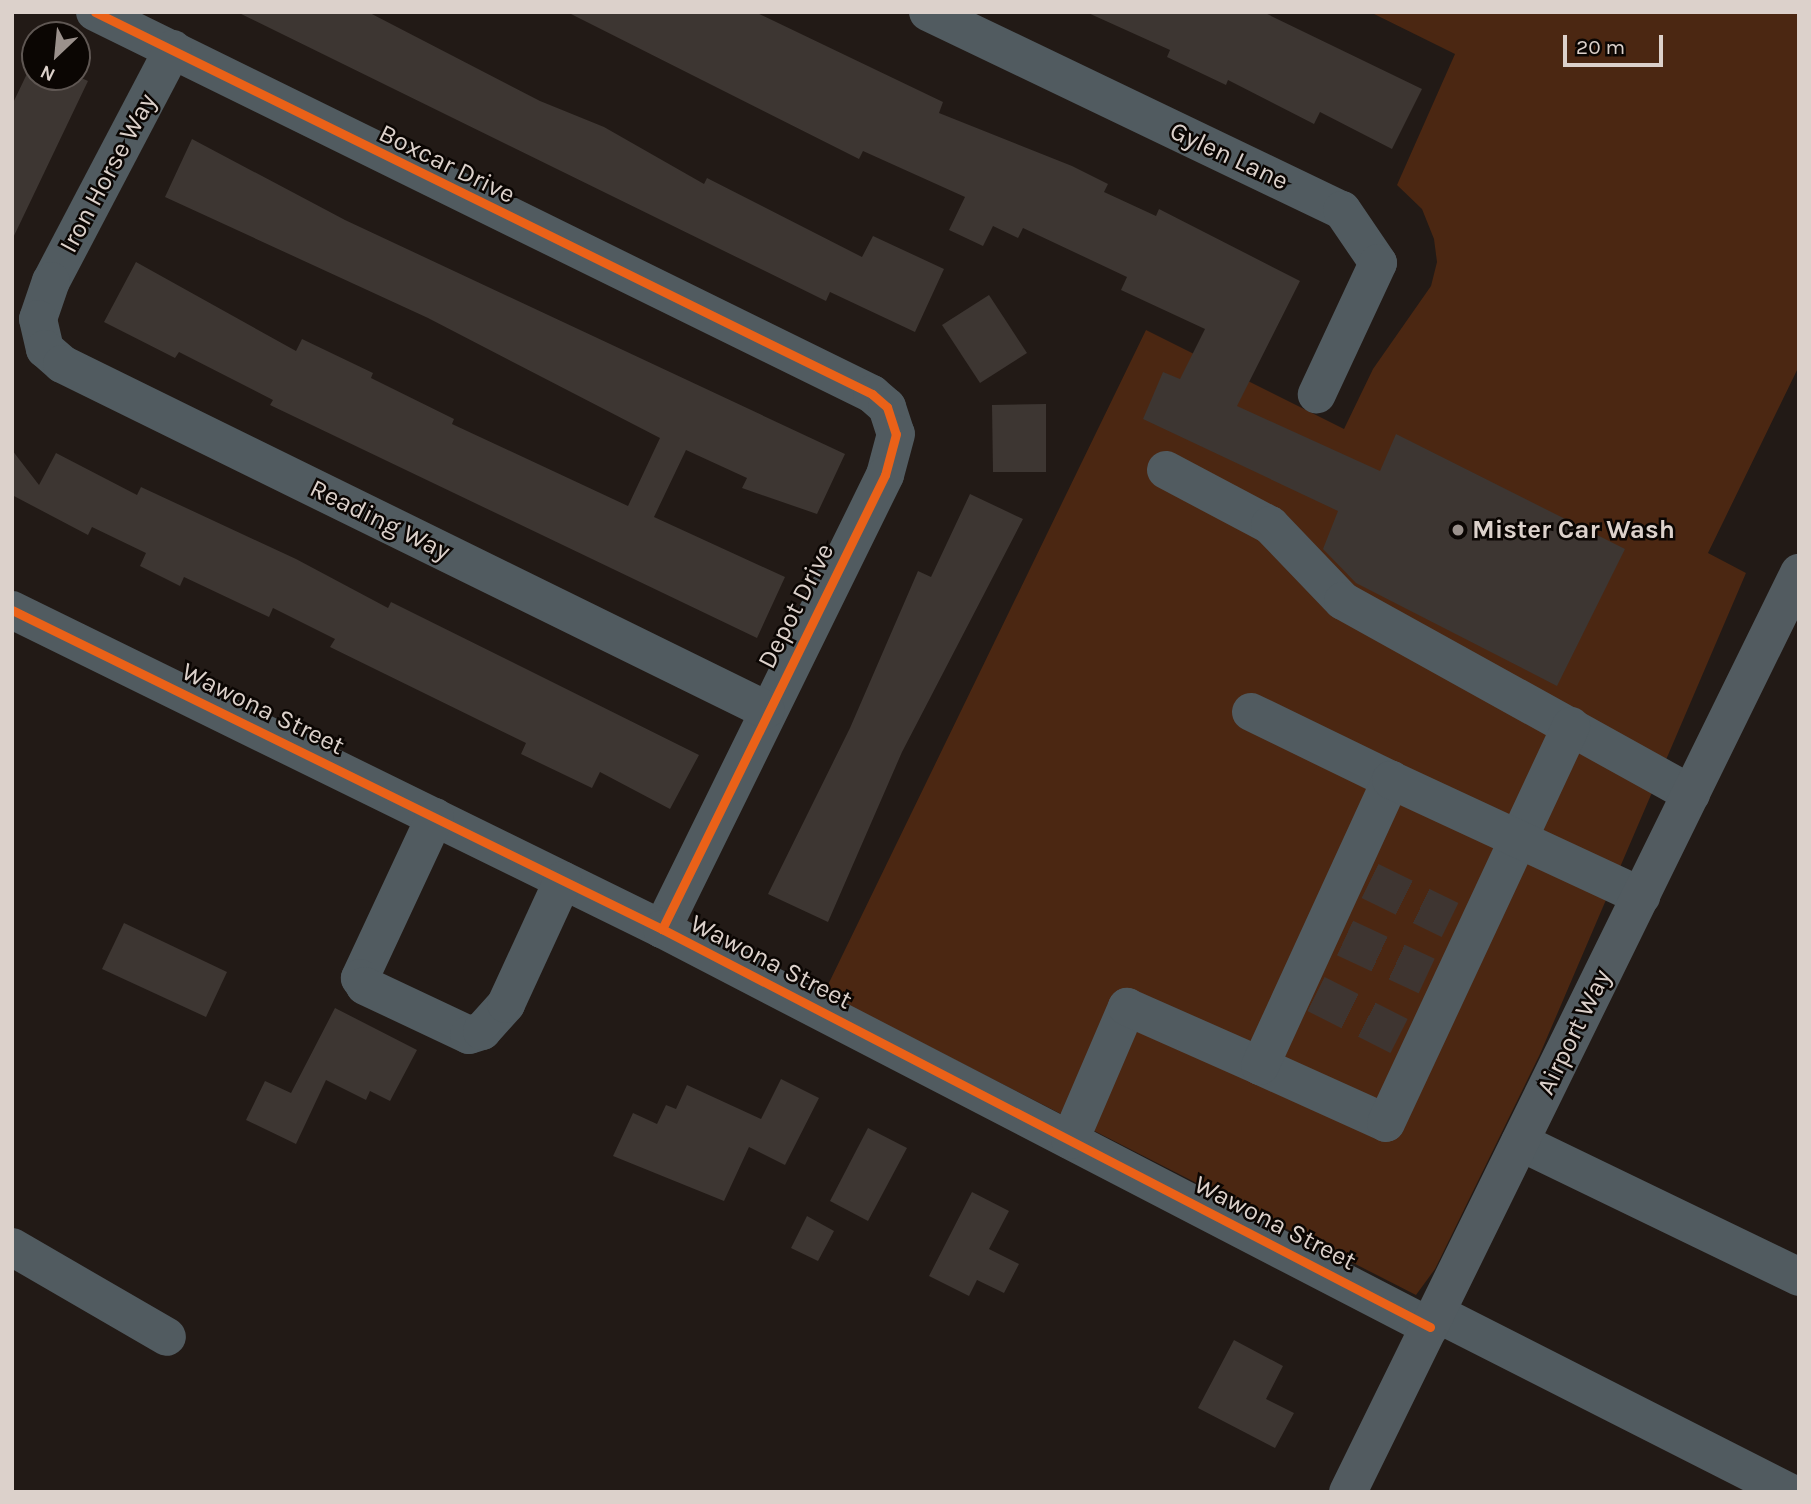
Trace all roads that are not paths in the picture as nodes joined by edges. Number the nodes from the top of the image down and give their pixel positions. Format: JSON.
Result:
{"nodes":[{"id":1,"x":94,"y":12,"type":"edge"},
{"id":2,"x":928,"y":12,"type":"edge"},
{"id":3,"x":173,"y":49,"type":"junction"},
{"id":4,"x":46,"y":297,"type":"joint"},
{"id":5,"x":782,"y":350,"type":"joint"},
{"id":6,"x":1317,"y":394,"type":"dead end"},
{"id":7,"x":1166,"y":470,"type":"dead end"},
{"id":8,"x":1795,"y":589,"type":"edge"},
{"id":9,"x":12,"y":610,"type":"edge"},
{"id":10,"x":766,"y":710,"type":"junction"},
{"id":11,"x":1251,"y":712,"type":"dead end"},
{"id":12,"x":1571,"y":726,"type":"junction"},
{"id":13,"x":1391,"y":780,"type":"junction"},
{"id":14,"x":1690,"y":794,"type":"junction"},
{"id":15,"x":435,"y":817,"type":"junction"},
{"id":16,"x":1515,"y":838,"type":"junction"},
{"id":17,"x":563,"y":880,"type":"junction"},
{"id":18,"x":1640,"y":896,"type":"junction"},
{"id":19,"x":662,"y":929,"type":"junction"},
{"id":20,"x":1260,"y":1066,"type":"junction"},
{"id":21,"x":1070,"y":1140,"type":"junction"},
{"id":22,"x":1520,"y":1142,"type":"junction"},
{"id":23,"x":12,"y":1247,"type":"edge"},
{"id":24,"x":1799,"y":1276,"type":"edge"},
{"id":25,"x":1433,"y":1320,"type":"junction"},
{"id":26,"x":167,"y":1337,"type":"dead end"},
{"id":27,"x":1348,"y":1492,"type":"edge"},
{"id":28,"x":1789,"y":1492,"type":"edge"}],
"edges":[{"from":1,"to":3,"type":"street","name":"Boxcar Drive"},
{"from":2,"to":6,"type":"street","name":"Gylen Lane"},
{"from":3,"to":4,"type":"street","name":"Iron Horse Way"},
{"from":3,"to":5,"type":"street","name":"Boxcar Drive"},
{"from":4,"to":10,"type":"street","name":"Reading Way"},
{"from":5,"to":10,"type":"street","name":"Depot Drive"},
{"from":7,"to":12,"type":"street"},
{"from":8,"to":14,"type":"main road","name":"Airport Way"},
{"from":9,"to":15,"type":"street","name":"Wawona Street"},
{"from":10,"to":19,"type":"street","name":"Depot Drive"},
{"from":11,"to":13,"type":"street"},
{"from":12,"to":14,"type":"street"},
{"from":12,"to":16,"type":"street"},
{"from":13,"to":16,"type":"street"},
{"from":13,"to":20,"type":"street"},
{"from":14,"to":18,"type":"main road","name":"Airport Way"},
{"from":15,"to":17,"type":"street","name":"Wawona Street"},
{"from":15,"to":17,"type":"street"},
{"from":16,"to":18,"type":"street"},
{"from":16,"to":20,"type":"street"},
{"from":17,"to":19,"type":"street","name":"Wawona Street"},
{"from":18,"to":22,"type":"main road","name":"Airport Way"},
{"from":19,"to":21,"type":"street","name":"Wawona Street"},
{"from":20,"to":21,"type":"street"},
{"from":21,"to":25,"type":"street","name":"Wawona Street"},
{"from":22,"to":24,"type":"street"},
{"from":22,"to":25,"type":"main road","name":"Airport Way"},
{"from":23,"to":26,"type":"street"},
{"from":25,"to":27,"type":"main road","name":"Airport Way"},
{"from":25,"to":28,"type":"street","name":"Wawona Street"}]}
